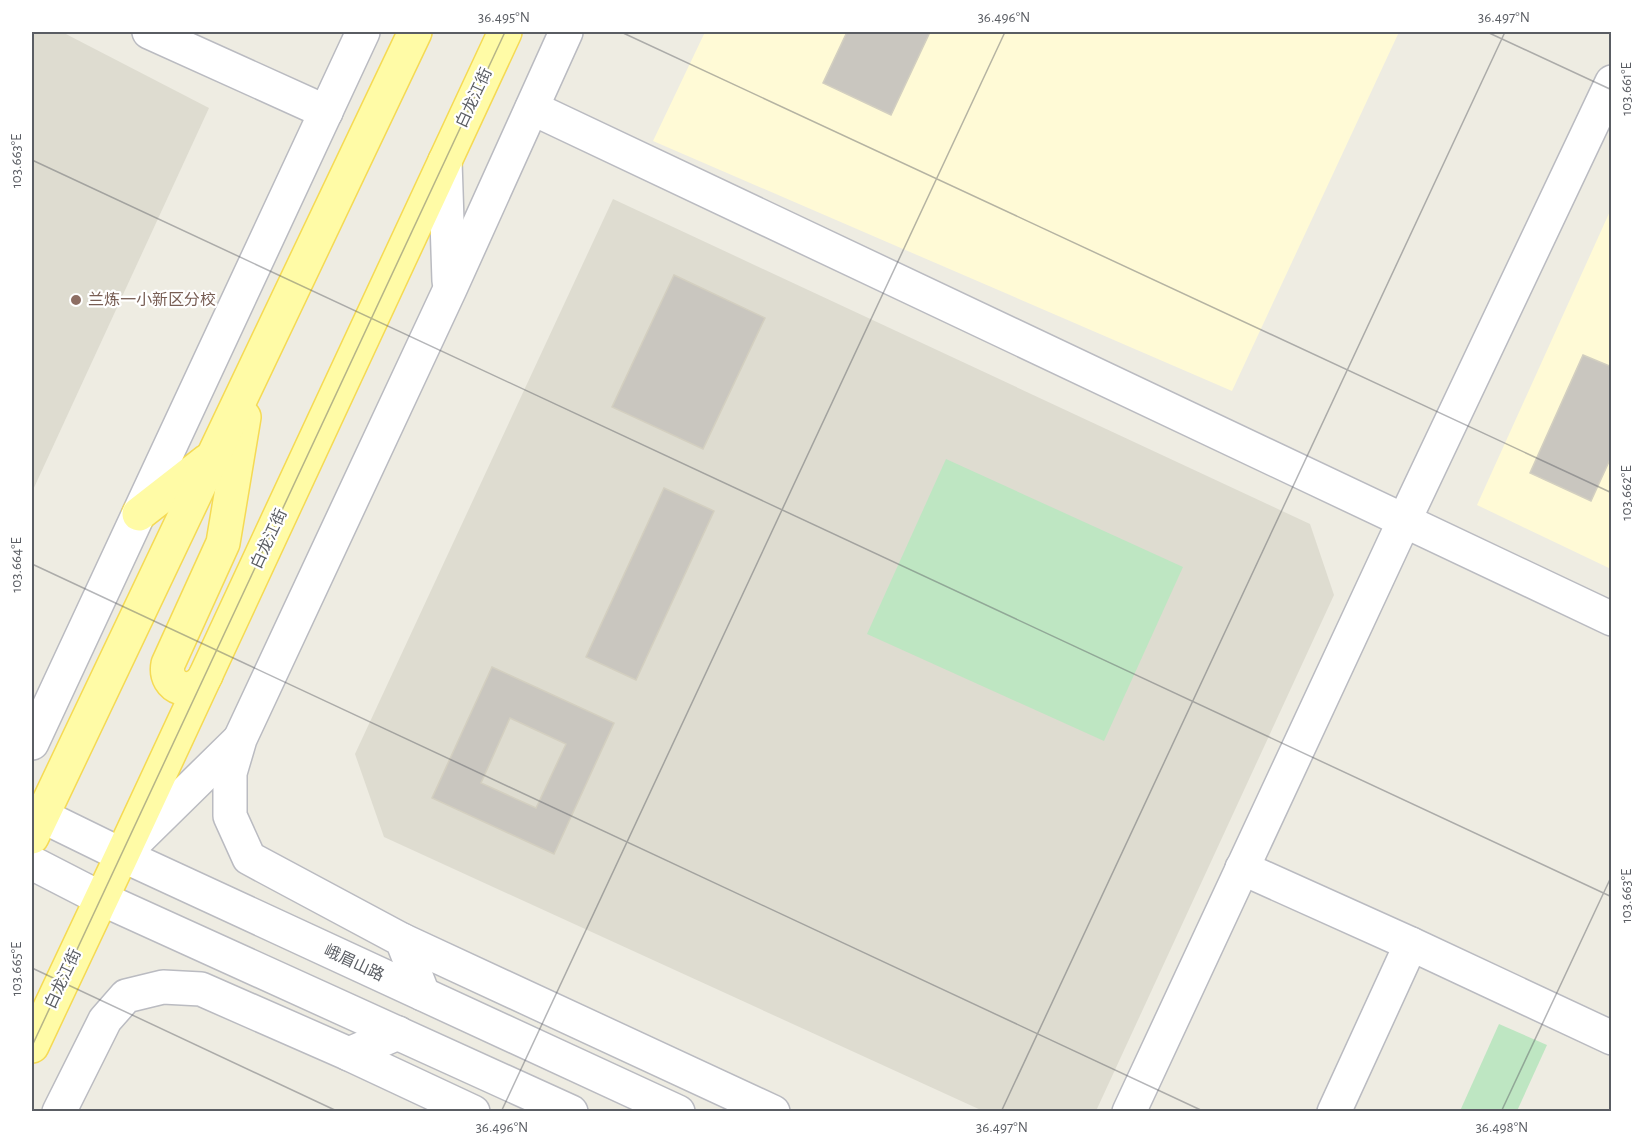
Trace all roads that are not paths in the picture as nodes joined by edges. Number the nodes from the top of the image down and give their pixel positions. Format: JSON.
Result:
{"nodes":[{"id":1,"x":149,"y":32,"type":"edge"},
{"id":2,"x":363,"y":32,"type":"edge"},
{"id":3,"x":415,"y":32,"type":"edge"},
{"id":4,"x":505,"y":32,"type":"edge"},
{"id":5,"x":567,"y":32,"type":"edge"},
{"id":6,"x":1611,"y":82,"type":"edge"},
{"id":7,"x":532,"y":108,"type":"junction"},
{"id":8,"x":326,"y":112,"type":"junction"},
{"id":9,"x":445,"y":161,"type":"junction"},
{"id":10,"x":450,"y":289,"type":"junction"},
{"id":11,"x":251,"y":376,"type":"junction"},
{"id":12,"x":213,"y":456,"type":"junction"},
{"id":13,"x":139,"y":514,"type":"junction"},
{"id":14,"x":1404,"y":521,"type":"junction"},
{"id":15,"x":1611,"y":619,"type":"edge"},
{"id":16,"x":206,"y":675,"type":"junction"},
{"id":17,"x":240,"y":739,"type":"junction"},
{"id":18,"x":32,"y":744,"type":"edge"},
{"id":19,"x":35,"y":822,"type":"edge"},
{"id":20,"x":122,"y":855,"type":"junction"},
{"id":21,"x":32,"y":863,"type":"edge"},
{"id":22,"x":1242,"y":868,"type":"junction"},
{"id":23,"x":100,"y":898,"type":"junction"},
{"id":24,"x":402,"y":940,"type":"junction"},
{"id":25,"x":1411,"y":944,"type":"junction"},
{"id":26,"x":423,"y":994,"type":"junction"},
{"id":27,"x":398,"y":1033,"type":"junction"},
{"id":28,"x":1611,"y":1038,"type":"edge"},
{"id":29,"x":32,"y":1046,"type":"edge"},
{"id":30,"x":349,"y":1054,"type":"junction"},
{"id":31,"x":59,"y":1112,"type":"edge"},
{"id":32,"x":473,"y":1112,"type":"edge"},
{"id":33,"x":571,"y":1112,"type":"edge"},
{"id":34,"x":678,"y":1112,"type":"edge"},
{"id":35,"x":773,"y":1112,"type":"edge"},
{"id":36,"x":1129,"y":1112,"type":"edge"},
{"id":37,"x":1334,"y":1112,"type":"edge"}],
"edges":[{"from":1,"to":8,"type":"street"},
{"from":2,"to":8,"type":"street"},
{"from":3,"to":11,"type":"main road"},
{"from":4,"to":9,"type":"main road","name":"白龙江街"},
{"from":5,"to":7,"type":"street"},
{"from":6,"to":14,"type":"street"},
{"from":7,"to":10,"type":"street"},
{"from":7,"to":14,"type":"street"},
{"from":8,"to":13,"type":"street"},
{"from":9,"to":10,"type":"street"},
{"from":9,"to":16,"type":"main road","name":"白龙江街"},
{"from":10,"to":17,"type":"street"},
{"from":11,"to":12,"type":"main road"},
{"from":11,"to":16,"type":"main road"},
{"from":12,"to":13,"type":"main road"},
{"from":12,"to":19,"type":"main road"},
{"from":13,"to":18,"type":"street"},
{"from":14,"to":15,"type":"street"},
{"from":14,"to":22,"type":"street"},
{"from":16,"to":20,"type":"main road","name":"白龙江街"},
{"from":17,"to":20,"type":"street"},
{"from":17,"to":24,"type":"street"},
{"from":19,"to":20,"type":"street","name":"峨眉山路"},
{"from":20,"to":23,"type":"main road","name":"白龙江街"},
{"from":20,"to":26,"type":"street","name":"峨眉山路"},
{"from":21,"to":23,"type":"street"},
{"from":22,"to":25,"type":"street"},
{"from":22,"to":36,"type":"street"},
{"from":23,"to":27,"type":"street"},
{"from":23,"to":29,"type":"main road","name":"白龙江街"},
{"from":24,"to":26,"type":"street"},
{"from":24,"to":35,"type":"street"},
{"from":25,"to":28,"type":"street"},
{"from":25,"to":37,"type":"street"},
{"from":26,"to":34,"type":"street","name":"峨眉山路"},
{"from":27,"to":30,"type":"street"},
{"from":27,"to":33,"type":"street"},
{"from":30,"to":31,"type":"street"},
{"from":30,"to":32,"type":"street"}]}
